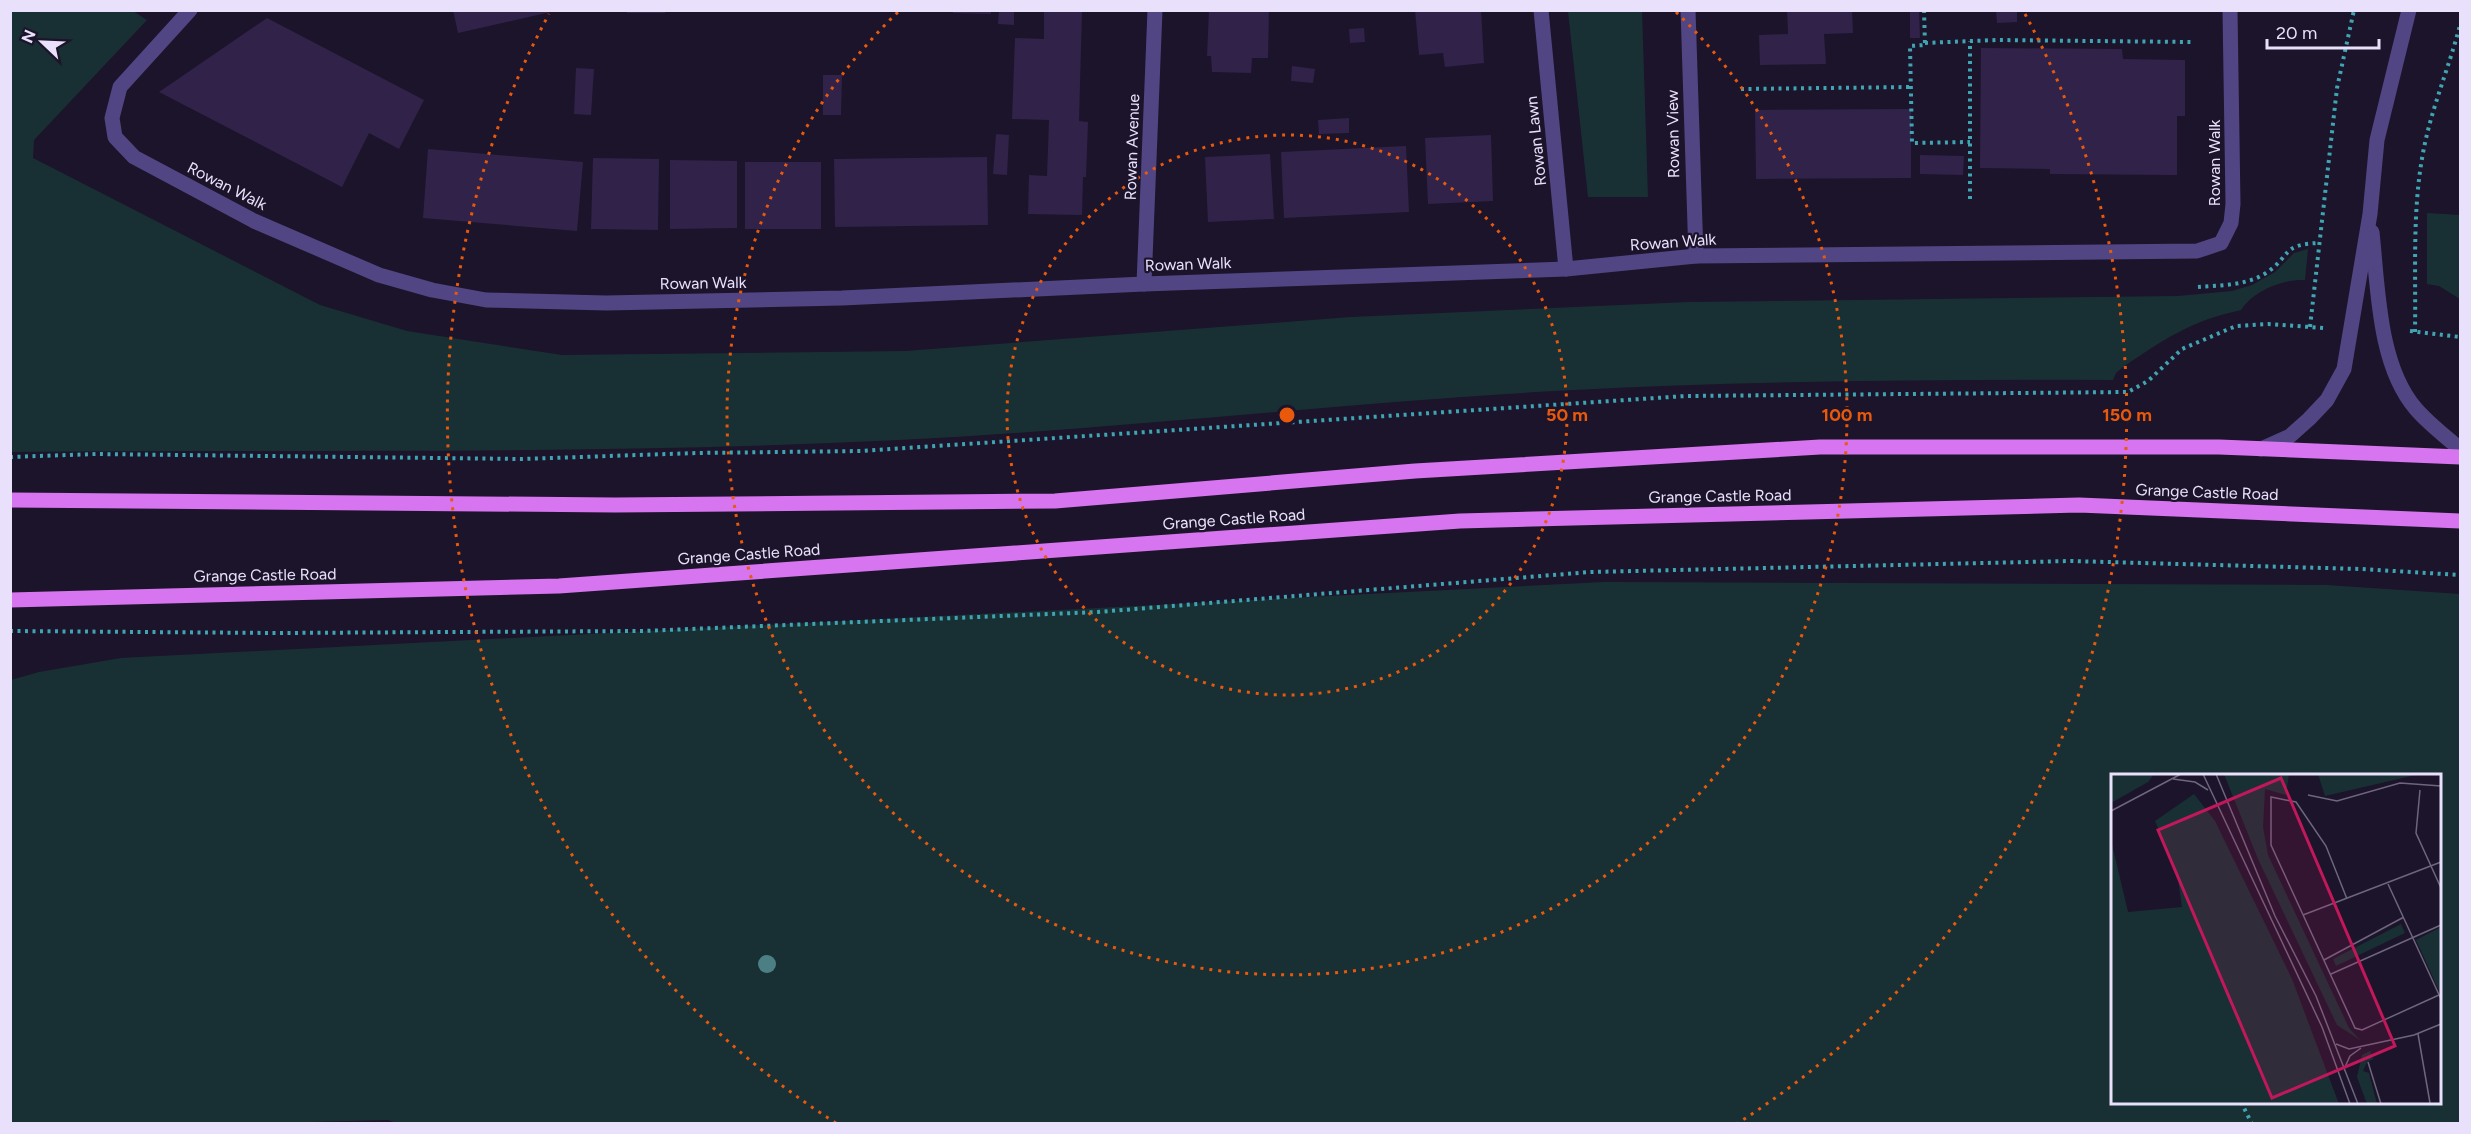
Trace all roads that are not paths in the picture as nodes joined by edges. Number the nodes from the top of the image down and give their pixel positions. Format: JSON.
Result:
{"nodes":[{"id":1,"x":190,"y":10,"type":"edge"},
{"id":2,"x":1155,"y":10,"type":"edge"},
{"id":3,"x":1541,"y":10,"type":"edge"},
{"id":4,"x":1688,"y":10,"type":"edge"},
{"id":5,"x":2230,"y":10,"type":"edge"},
{"id":6,"x":2409,"y":10,"type":"edge"},
{"id":7,"x":2370,"y":214,"type":"junction"},
{"id":8,"x":1696,"y":256,"type":"junction"},
{"id":9,"x":1566,"y":268,"type":"junction"},
{"id":10,"x":1144,"y":284,"type":"junction"},
{"id":11,"x":2261,"y":449,"type":"junction"},
{"id":12,"x":2460,"y":449,"type":"edge"},
{"id":13,"x":2460,"y":457,"type":"edge"},
{"id":14,"x":10,"y":500,"type":"edge"},
{"id":15,"x":2460,"y":521,"type":"edge"},
{"id":16,"x":10,"y":600,"type":"edge"}],
"edges":[{"from":1,"to":10,"type":"street","name":"Rowan Walk"},
{"from":2,"to":10,"type":"street","name":"Rowan Avenue"},
{"from":3,"to":9,"type":"street","name":"Rowan Lawn"},
{"from":4,"to":8,"type":"street","name":"Rowan View"},
{"from":5,"to":8,"type":"street","name":"Rowan Walk"},
{"from":6,"to":7,"type":"street"},
{"from":7,"to":11,"type":"street"},
{"from":7,"to":12,"type":"street"},
{"from":8,"to":9,"type":"street","name":"Rowan Walk"},
{"from":9,"to":10,"type":"street","name":"Rowan Walk"},
{"from":11,"to":13,"type":"main road","name":"Grange Castle Road"},
{"from":11,"to":14,"type":"main road","name":"Grange Castle Road"},
{"from":15,"to":16,"type":"main road","name":"Grange Castle Road"}]}
